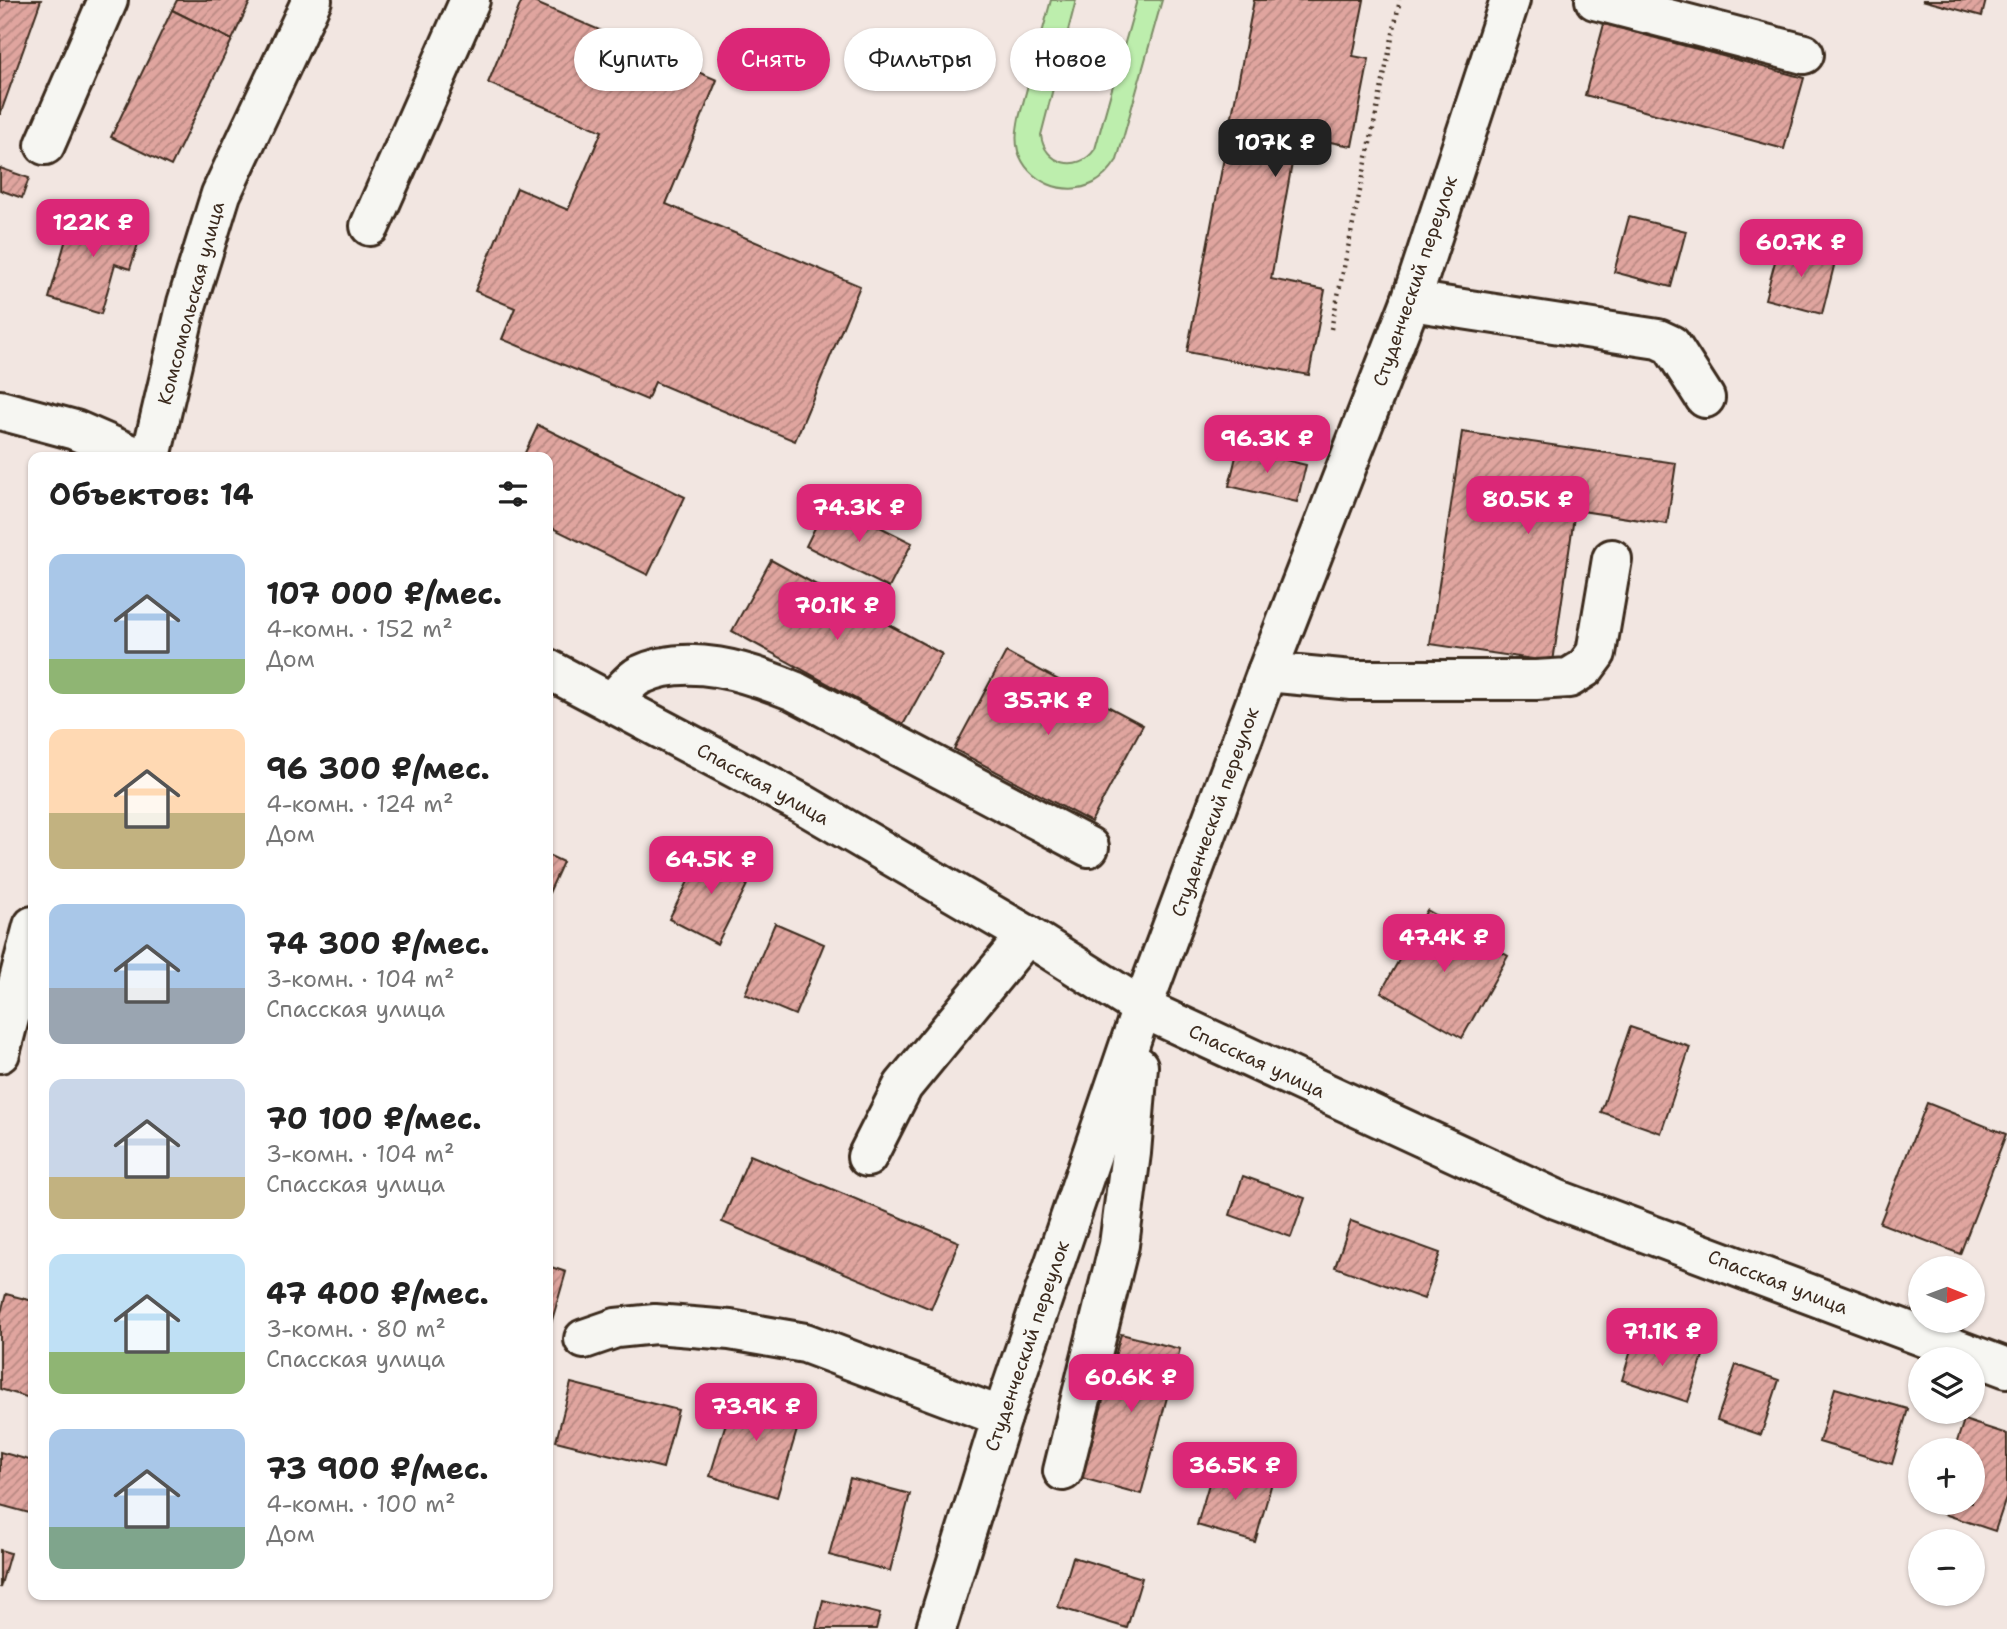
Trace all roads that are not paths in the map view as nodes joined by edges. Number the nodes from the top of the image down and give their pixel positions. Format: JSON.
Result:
{"nodes":[{"id":1,"x":108,"y":0,"type":"edge"},
{"id":2,"x":312,"y":0,"type":"edge"},
{"id":3,"x":470,"y":0,"type":"edge"},
{"id":4,"x":1510,"y":0,"type":"edge"},
{"id":5,"x":1595,"y":0,"type":"edge"},
{"id":6,"x":1804,"y":54,"type":"dead end"},
{"id":7,"x":45,"y":145,"type":"dead end"},
{"id":8,"x":370,"y":226,"type":"dead end"},
{"id":9,"x":1411,"y":301,"type":"junction"},
{"id":10,"x":1705,"y":398,"type":"dead end"},
{"id":11,"x":0,"y":410,"type":"edge"},
{"id":12,"x":126,"y":452,"type":"edge"},
{"id":13,"x":152,"y":452,"type":"edge"},
{"id":14,"x":1612,"y":559,"type":"dead end"},
{"id":15,"x":553,"y":672,"type":"edge"},
{"id":16,"x":1267,"y":672,"type":"junction"},
{"id":17,"x":612,"y":702,"type":"junction"},
{"id":18,"x":1089,"y":847,"type":"dead end"},
{"id":19,"x":1027,"y":935,"type":"junction"},
{"id":20,"x":28,"y":945,"type":"edge"},
{"id":21,"x":1142,"y":1008,"type":"junction"},
{"id":22,"x":0,"y":1053,"type":"edge"},
{"id":23,"x":867,"y":1157,"type":"dead end"},
{"id":24,"x":584,"y":1339,"type":"dead end"},
{"id":25,"x":2007,"y":1368,"type":"edge"},
{"id":26,"x":1002,"y":1417,"type":"junction"},
{"id":27,"x":1063,"y":1471,"type":"dead end"},
{"id":28,"x":936,"y":1629,"type":"edge"}],
"edges":[{"from":1,"to":7,"type":"street"},
{"from":2,"to":13,"type":"street","name":"Комсомольская улица"},
{"from":3,"to":8,"type":"street"},
{"from":4,"to":9,"type":"street","name":"Студенческий переулок"},
{"from":5,"to":6,"type":"street"},
{"from":9,"to":10,"type":"street"},
{"from":9,"to":16,"type":"street","name":"Студенческий переулок"},
{"from":11,"to":12,"type":"street"},
{"from":14,"to":16,"type":"street"},
{"from":15,"to":17,"type":"street","name":"Спасская улица"},
{"from":16,"to":21,"type":"street","name":"Студенческий переулок"},
{"from":17,"to":18,"type":"street"},
{"from":17,"to":19,"type":"street","name":"Спасская улица"},
{"from":19,"to":21,"type":"street","name":"Спасская улица"},
{"from":19,"to":23,"type":"street"},
{"from":20,"to":22,"type":"street"},
{"from":21,"to":25,"type":"street","name":"Спасская улица"},
{"from":21,"to":26,"type":"street","name":"Студенческий переулок"},
{"from":21,"to":27,"type":"street"},
{"from":24,"to":26,"type":"street"},
{"from":26,"to":28,"type":"street","name":"Студенческий переулок"}]}
